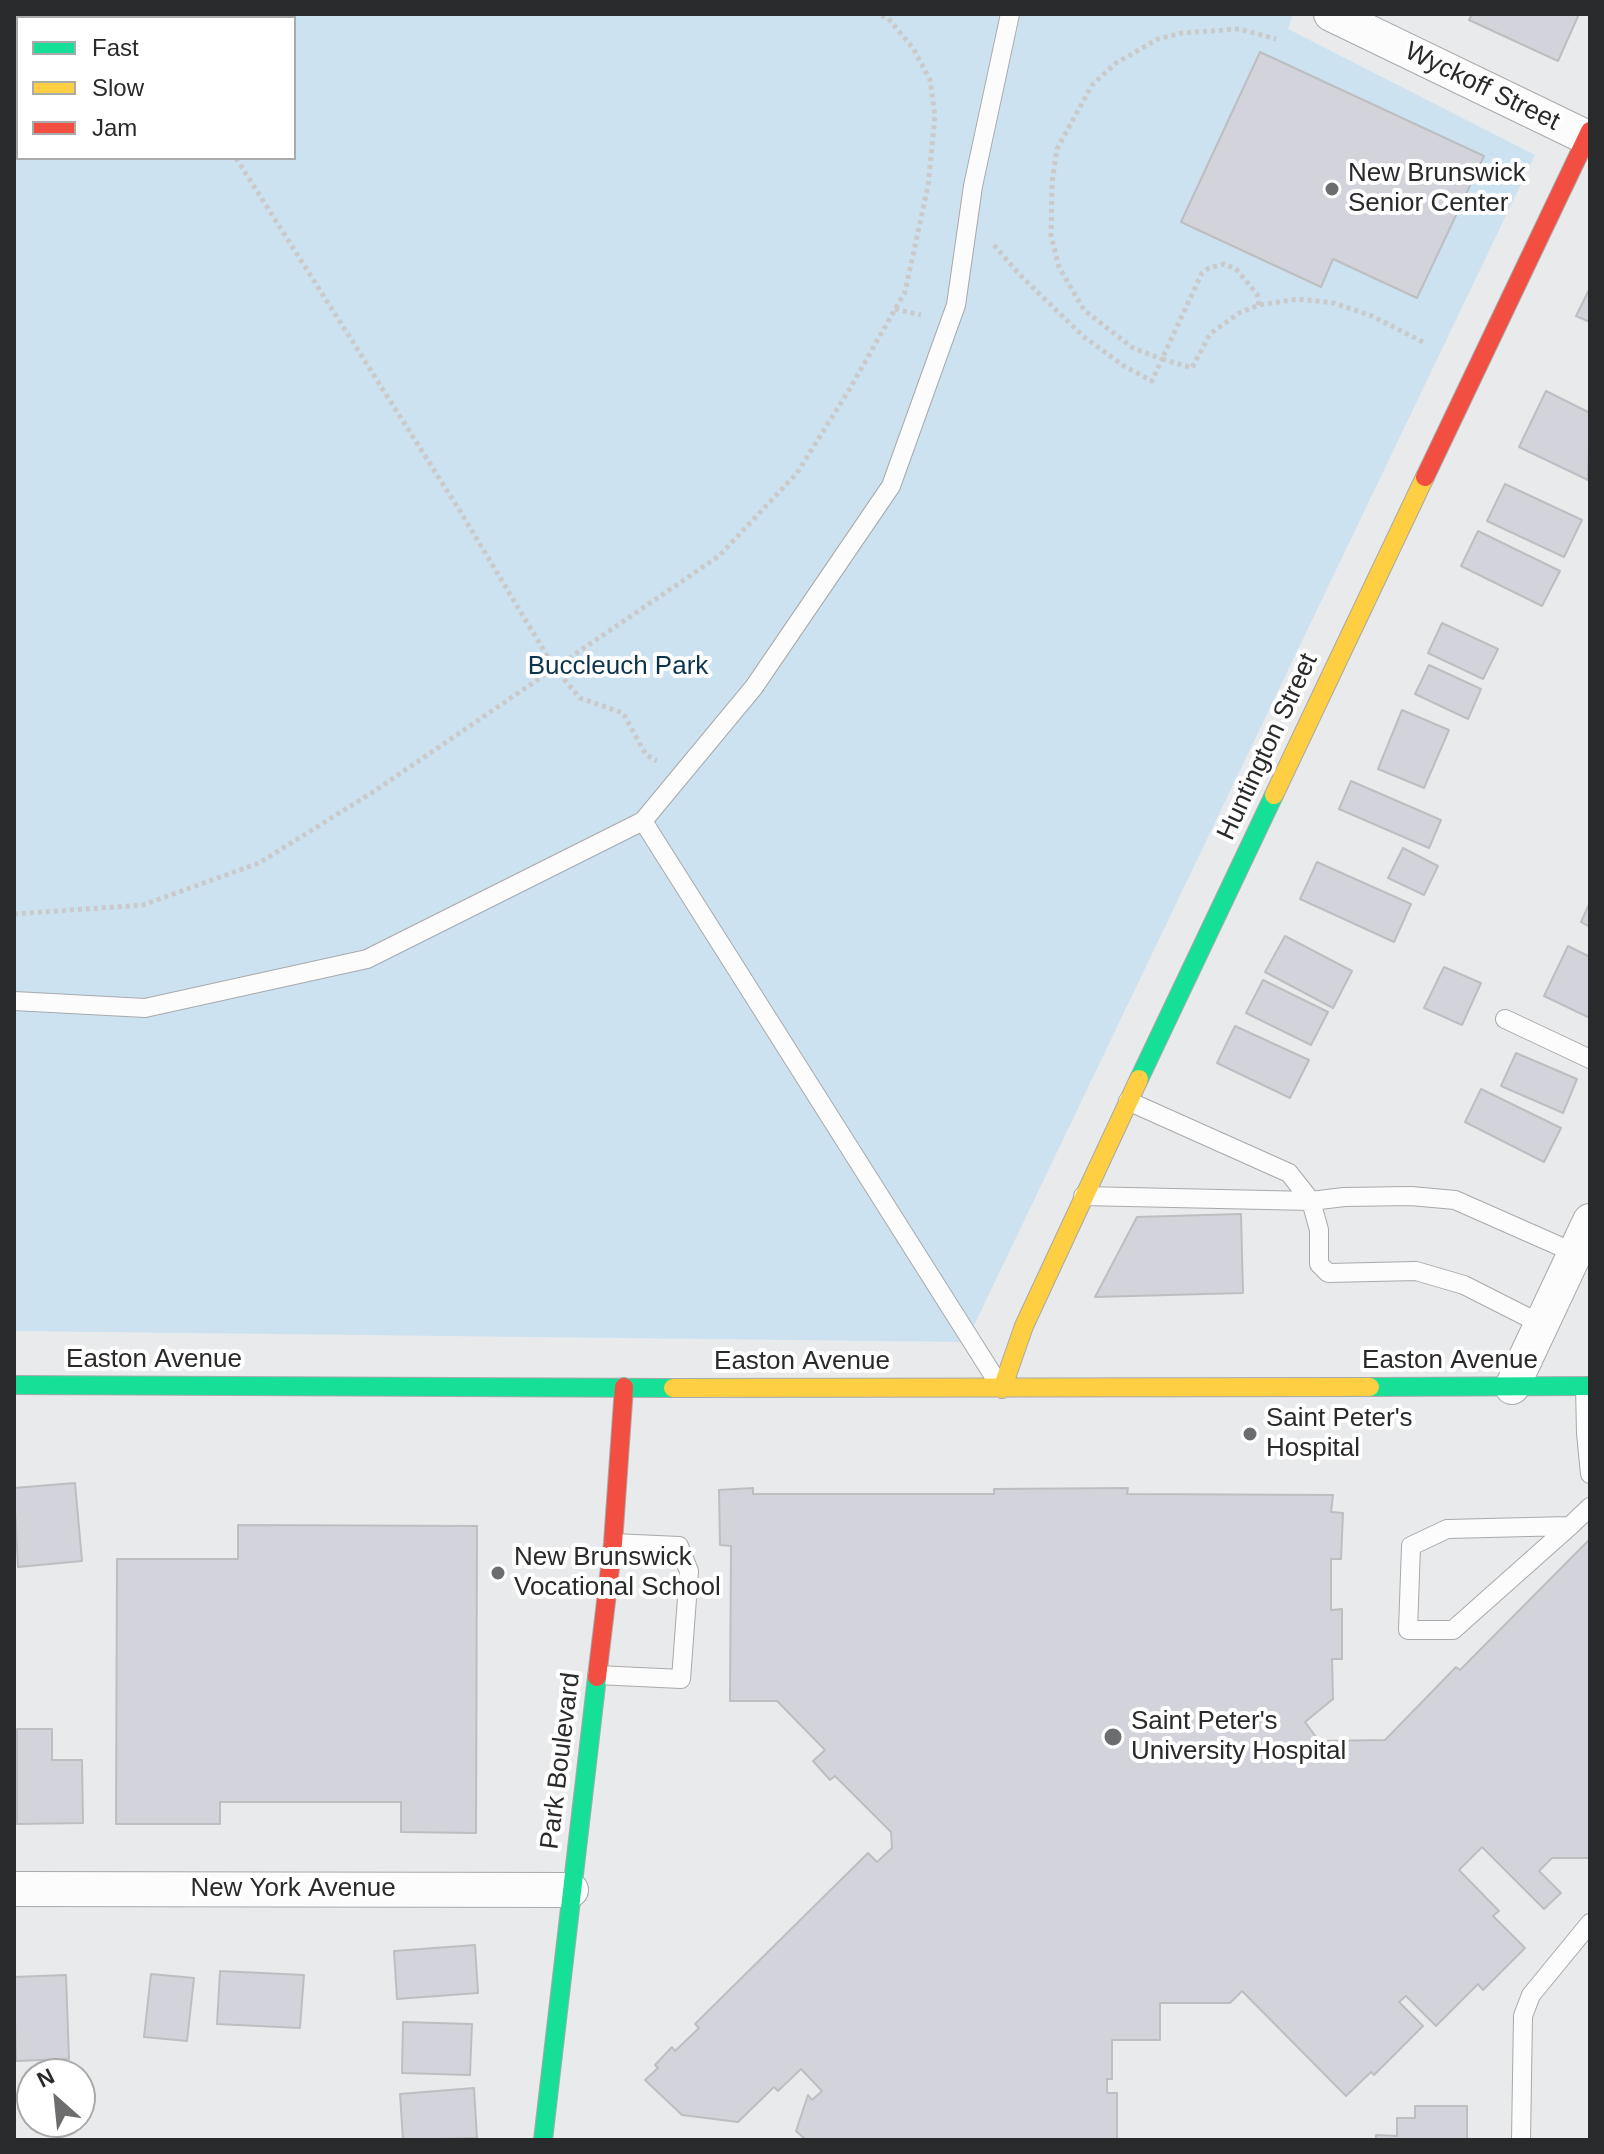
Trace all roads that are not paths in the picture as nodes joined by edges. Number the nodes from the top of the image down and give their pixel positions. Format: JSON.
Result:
{"nodes":[{"id":1,"x":1010,"y":14,"type":"edge"},
{"id":2,"x":1331,"y":14,"type":"edge"},
{"id":3,"x":1589,"y":136,"type":"edge"},
{"id":4,"x":643,"y":821,"type":"junction"},
{"id":5,"x":14,"y":1001,"type":"edge"},
{"id":6,"x":1505,"y":1019,"type":"dead end"},
{"id":7,"x":1590,"y":1059,"type":"edge"},
{"id":8,"x":1128,"y":1101,"type":"junction"},
{"id":9,"x":1083,"y":1196,"type":"junction"},
{"id":10,"x":1311,"y":1201,"type":"junction"},
{"id":11,"x":1590,"y":1222,"type":"edge"},
{"id":12,"x":1575,"y":1253,"type":"junction"},
{"id":13,"x":1541,"y":1324,"type":"junction"},
{"id":14,"x":14,"y":1385,"type":"edge"},
{"id":15,"x":1588,"y":1386,"type":"edge"},
{"id":16,"x":624,"y":1387,"type":"junction"},
{"id":17,"x":1512,"y":1387,"type":"junction"},
{"id":18,"x":1002,"y":1389,"type":"junction"},
{"id":19,"x":1590,"y":1474,"type":"edge"},
{"id":20,"x":1590,"y":1507,"type":"edge"},
{"id":21,"x":1570,"y":1526,"type":"junction"},
{"id":22,"x":613,"y":1543,"type":"junction"},
{"id":23,"x":597,"y":1675,"type":"junction"},
{"id":24,"x":14,"y":1889,"type":"edge"},
{"id":25,"x":571,"y":1890,"type":"junction"},
{"id":26,"x":1590,"y":1923,"type":"edge"},
{"id":27,"x":543,"y":2140,"type":"edge"},
{"id":28,"x":1521,"y":2140,"type":"edge"}],
"edges":[{"from":1,"to":4,"type":"lane"},
{"from":2,"to":3,"type":"street","name":"Wyckoff Street"},
{"from":3,"to":8,"type":"street","name":"Huntington Street"},
{"from":4,"to":5,"type":"lane"},
{"from":4,"to":18,"type":"lane"},
{"from":6,"to":7,"type":"lane"},
{"from":8,"to":9,"type":"street","name":"Huntington Street"},
{"from":8,"to":10,"type":"lane"},
{"from":9,"to":10,"type":"lane"},
{"from":9,"to":18,"type":"street","name":"Huntington Street"},
{"from":10,"to":12,"type":"lane"},
{"from":10,"to":13,"type":"lane"},
{"from":11,"to":12,"type":"street"},
{"from":12,"to":13,"type":"street"},
{"from":13,"to":17,"type":"street"},
{"from":14,"to":16,"type":"street","name":"Easton Avenue"},
{"from":15,"to":17,"type":"street","name":"Easton Avenue"},
{"from":15,"to":19,"type":"lane"},
{"from":16,"to":18,"type":"street","name":"Easton Avenue"},
{"from":16,"to":22,"type":"street","name":"Park Boulevard"},
{"from":17,"to":18,"type":"street","name":"Easton Avenue"},
{"from":20,"to":21,"type":"lane"},
{"from":21,"to":21,"type":"lane"},
{"from":22,"to":23,"type":"street","name":"Park Boulevard"},
{"from":22,"to":23,"type":"lane"},
{"from":23,"to":25,"type":"street","name":"Park Boulevard"},
{"from":24,"to":25,"type":"street","name":"New York Avenue"},
{"from":25,"to":27,"type":"street","name":"Park Boulevard"},
{"from":26,"to":28,"type":"lane"}]}
